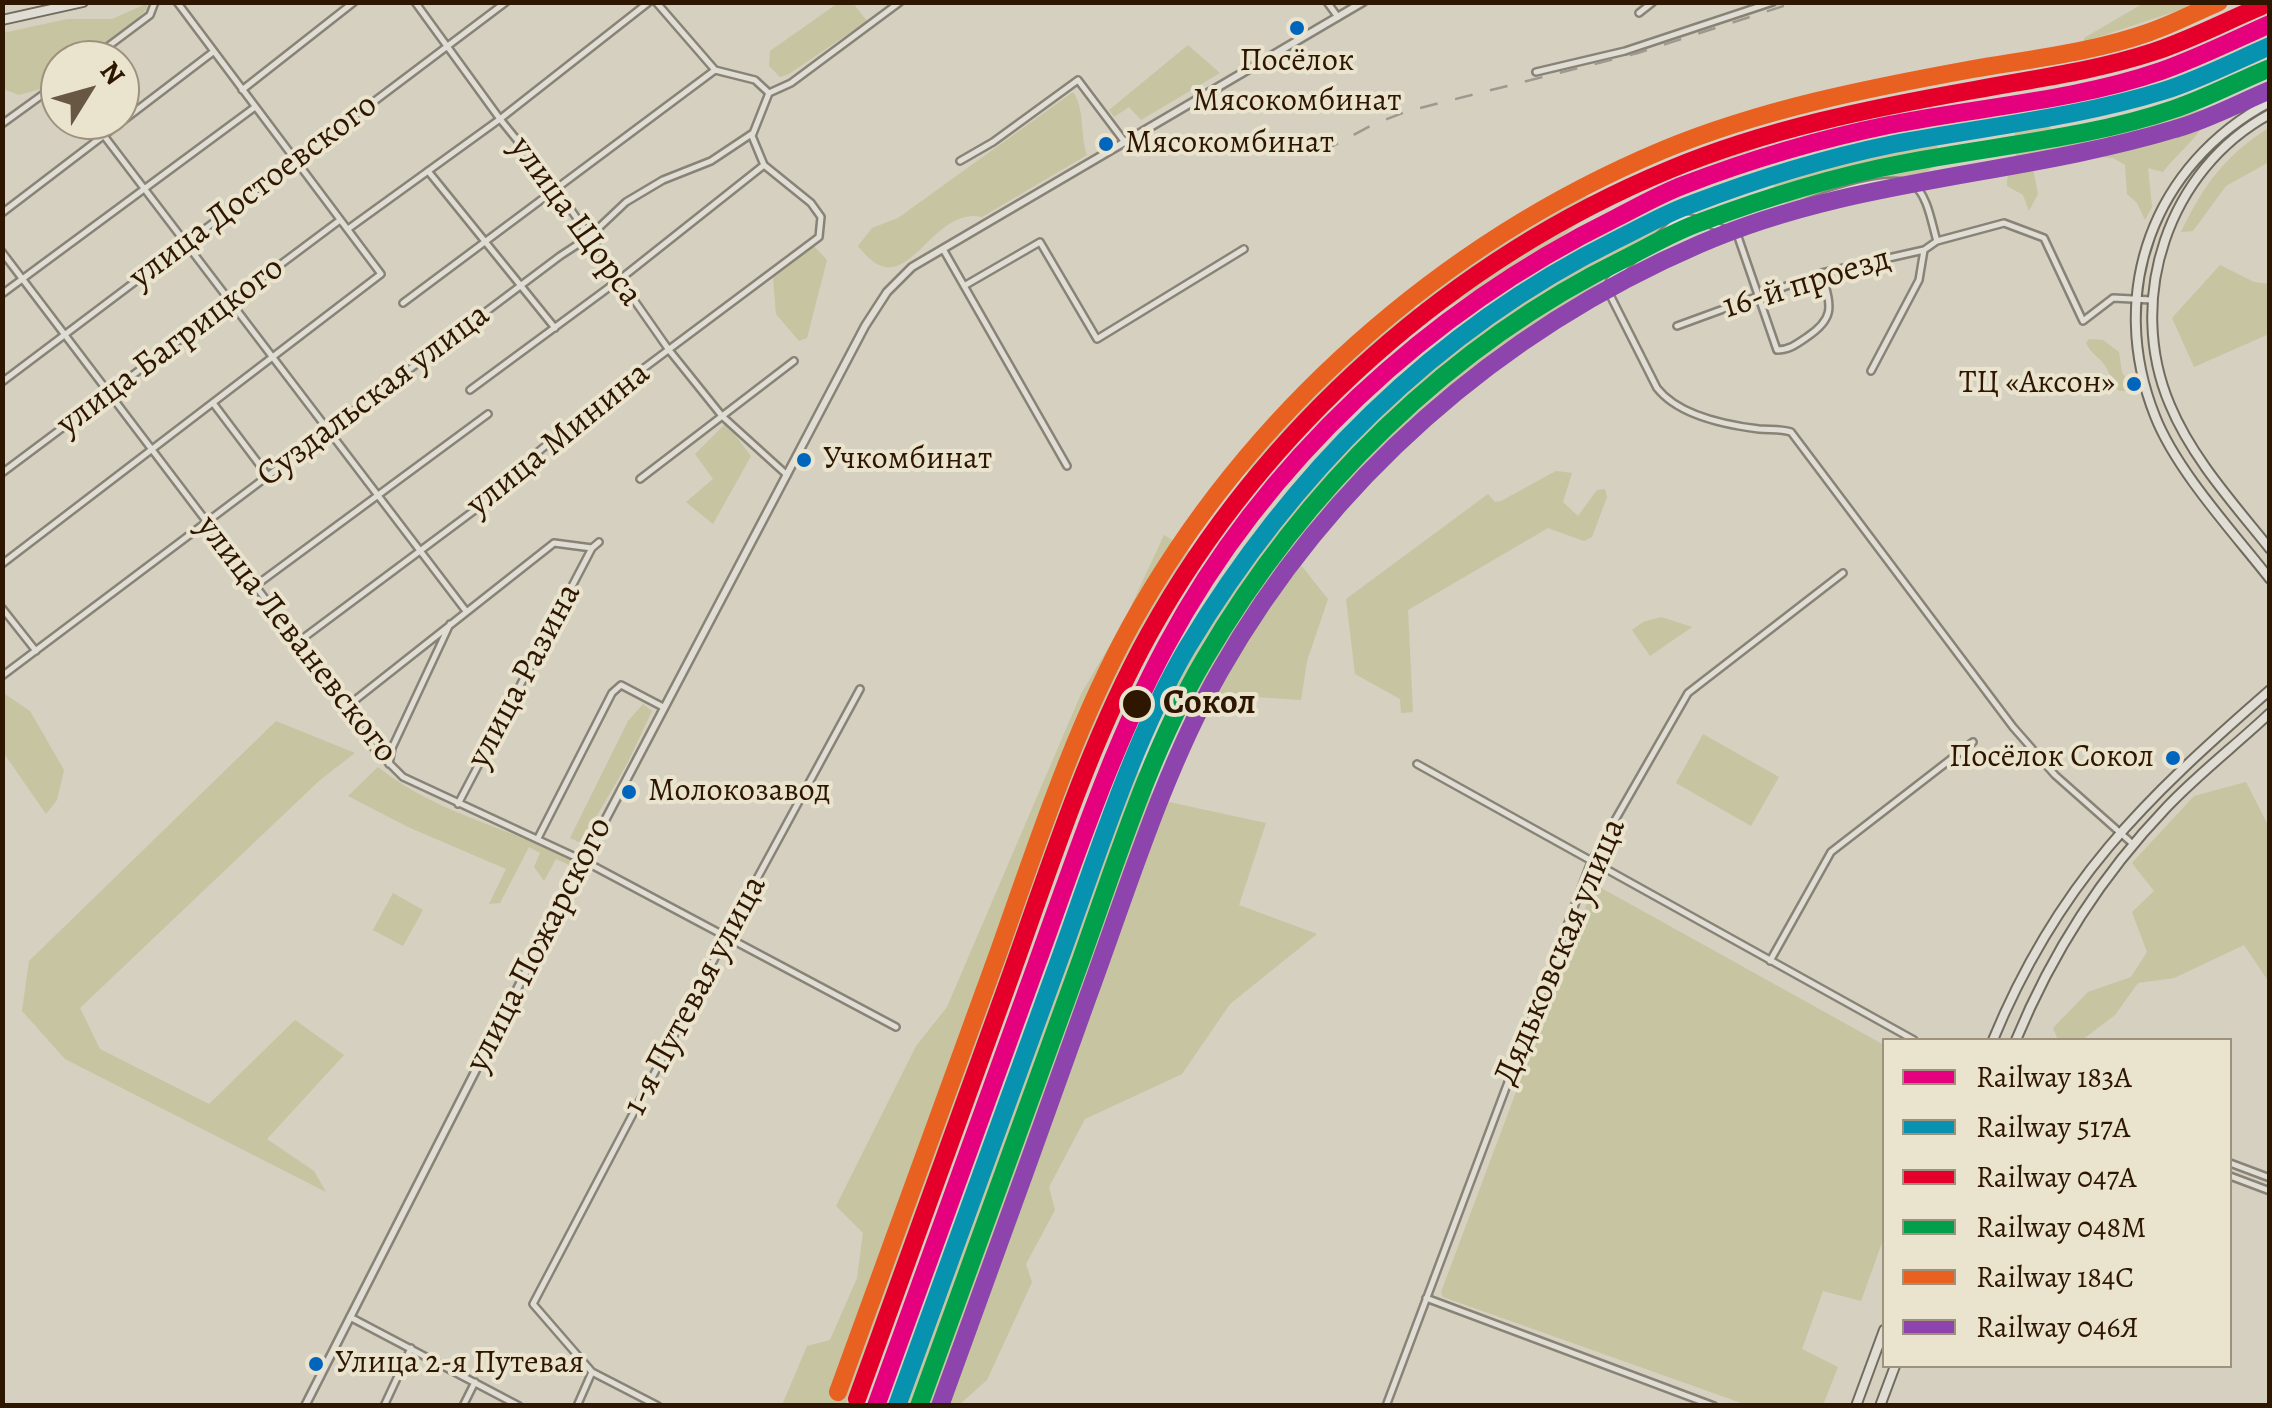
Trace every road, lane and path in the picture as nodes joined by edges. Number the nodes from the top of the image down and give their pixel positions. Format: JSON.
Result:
{"nodes":[{"id":1,"x":82,"y":2,"type":"edge"},
{"id":2,"x":155,"y":2,"type":"edge"},
{"id":3,"x":177,"y":2,"type":"edge"},
{"id":4,"x":354,"y":2,"type":"edge"},
{"id":5,"x":415,"y":2,"type":"edge"},
{"id":6,"x":506,"y":2,"type":"edge"},
{"id":7,"x":653,"y":2,"type":"edge"},
{"id":8,"x":900,"y":2,"type":"edge"},
{"id":9,"x":1327,"y":2,"type":"edge"},
{"id":10,"x":1363,"y":2,"type":"edge"},
{"id":11,"x":1652,"y":2,"type":"edge"},
{"id":12,"x":1774,"y":2,"type":"edge"},
{"id":13,"x":1639,"y":13,"type":"dead end"},
{"id":14,"x":1338,"y":17,"type":"junction"},
{"id":15,"x":2,"y":20,"type":"edge"},
{"id":16,"x":117,"y":40,"type":"edge"},
{"id":17,"x":448,"y":45,"type":"junction"},
{"id":18,"x":213,"y":52,"type":"junction"},
{"id":19,"x":715,"y":70,"type":"junction"},
{"id":20,"x":1536,"y":72,"type":"dead end"},
{"id":21,"x":242,"y":90,"type":"junction"},
{"id":22,"x":769,"y":93,"type":"junction"},
{"id":23,"x":40,"y":96,"type":"edge"},
{"id":24,"x":2270,"y":102,"type":"edge"},
{"id":25,"x":255,"y":107,"type":"junction"},
{"id":26,"x":140,"y":108,"type":"edge"},
{"id":27,"x":2270,"y":114,"type":"edge"},
{"id":28,"x":500,"y":120,"type":"junction"},
{"id":29,"x":2,"y":124,"type":"edge"},
{"id":30,"x":754,"y":133,"type":"junction"},
{"id":31,"x":97,"y":140,"type":"edge"},
{"id":32,"x":108,"y":140,"type":"edge"},
{"id":33,"x":1124,"y":142,"type":"junction"},
{"id":34,"x":298,"y":162,"type":"junction"},
{"id":35,"x":960,"y":162,"type":"dead end"},
{"id":36,"x":764,"y":166,"type":"junction"},
{"id":37,"x":428,"y":171,"type":"junction"},
{"id":38,"x":555,"y":187,"type":"junction"},
{"id":39,"x":144,"y":189,"type":"junction"},
{"id":40,"x":2,"y":213,"type":"edge"},
{"id":41,"x":340,"y":220,"type":"junction"},
{"id":42,"x":347,"y":230,"type":"junction"},
{"id":43,"x":1736,"y":231,"type":"junction"},
{"id":44,"x":589,"y":237,"type":"junction"},
{"id":45,"x":486,"y":240,"type":"junction"},
{"id":46,"x":1936,"y":242,"type":"junction"},
{"id":47,"x":186,"y":244,"type":"junction"},
{"id":48,"x":942,"y":249,"type":"junction"},
{"id":49,"x":1244,"y":249,"type":"dead end"},
{"id":50,"x":1924,"y":250,"type":"junction"},
{"id":51,"x":2,"y":252,"type":"edge"},
{"id":52,"x":1822,"y":274,"type":"junction"},
{"id":53,"x":22,"y":278,"type":"junction"},
{"id":54,"x":619,"y":280,"type":"junction"},
{"id":55,"x":522,"y":285,"type":"junction"},
{"id":56,"x":964,"y":286,"type":"junction"},
{"id":57,"x":2,"y":294,"type":"edge"},
{"id":58,"x":1757,"y":294,"type":"junction"},
{"id":59,"x":2135,"y":300,"type":"junction"},
{"id":60,"x":2152,"y":300,"type":"junction"},
{"id":61,"x":229,"y":301,"type":"junction"},
{"id":62,"x":403,"y":303,"type":"dead end"},
{"id":63,"x":1677,"y":326,"type":"dead end"},
{"id":64,"x":555,"y":328,"type":"junction"},
{"id":65,"x":65,"y":335,"type":"junction"},
{"id":66,"x":669,"y":350,"type":"junction"},
{"id":67,"x":272,"y":357,"type":"junction"},
{"id":68,"x":794,"y":361,"type":"dead end"},
{"id":69,"x":1870,"y":371,"type":"dead end"},
{"id":70,"x":2,"y":382,"type":"edge"},
{"id":71,"x":470,"y":390,"type":"dead end"},
{"id":72,"x":109,"y":394,"type":"junction"},
{"id":73,"x":212,"y":403,"type":"junction"},
{"id":74,"x":488,"y":414,"type":"dead end"},
{"id":75,"x":722,"y":416,"type":"junction"},
{"id":76,"x":329,"y":430,"type":"junction"},
{"id":77,"x":152,"y":450,"type":"junction"},
{"id":78,"x":1067,"y":466,"type":"dead end"},
{"id":79,"x":2,"y":473,"type":"edge"},
{"id":80,"x":787,"y":475,"type":"junction"},
{"id":81,"x":268,"y":476,"type":"junction"},
{"id":82,"x":640,"y":478,"type":"dead end"},
{"id":83,"x":378,"y":495,"type":"junction"},
{"id":84,"x":206,"y":522,"type":"junction"},
{"id":85,"x":599,"y":542,"type":"dead end"},
{"id":86,"x":592,"y":548,"type":"junction"},
{"id":87,"x":2270,"y":549,"type":"edge"},
{"id":88,"x":420,"y":550,"type":"junction"},
{"id":89,"x":2,"y":564,"type":"edge"},
{"id":90,"x":1843,"y":573,"type":"dead end"},
{"id":91,"x":2270,"y":579,"type":"edge"},
{"id":92,"x":255,"y":586,"type":"junction"},
{"id":93,"x":2,"y":608,"type":"edge"},
{"id":94,"x":466,"y":610,"type":"junction"},
{"id":95,"x":451,"y":621,"type":"junction"},
{"id":96,"x":298,"y":642,"type":"junction"},
{"id":97,"x":36,"y":651,"type":"junction"},
{"id":98,"x":2,"y":676,"type":"edge"},
{"id":99,"x":860,"y":690,"type":"dead end"},
{"id":100,"x":2270,"y":690,"type":"edge"},
{"id":101,"x":664,"y":707,"type":"junction"},
{"id":102,"x":345,"y":708,"type":"junction"},
{"id":103,"x":2270,"y":713,"type":"edge"},
{"id":104,"x":1973,"y":742,"type":"dead end"},
{"id":105,"x":389,"y":764,"type":"junction"},
{"id":106,"x":1416,"y":764,"type":"dead end"},
{"id":107,"x":458,"y":804,"type":"junction"},
{"id":108,"x":2118,"y":832,"type":"junction"},
{"id":109,"x":538,"y":838,"type":"junction"},
{"id":110,"x":2134,"y":845,"type":"junction"},
{"id":111,"x":584,"y":861,"type":"junction"},
{"id":112,"x":1591,"y":862,"type":"junction"},
{"id":113,"x":726,"y":938,"type":"junction"},
{"id":114,"x":1770,"y":961,"type":"junction"},
{"id":115,"x":896,"y":1027,"type":"dead end"},
{"id":116,"x":1910,"y":1038,"type":"edge"},
{"id":117,"x":1994,"y":1038,"type":"edge"},
{"id":118,"x":2017,"y":1038,"type":"edge"},
{"id":119,"x":2232,"y":1165,"type":"edge"},
{"id":120,"x":2232,"y":1177,"type":"edge"},
{"id":121,"x":2270,"y":1178,"type":"edge"},
{"id":122,"x":2270,"y":1191,"type":"edge"},
{"id":123,"x":1426,"y":1298,"type":"junction"},
{"id":124,"x":350,"y":1316,"type":"junction"},
{"id":125,"x":1882,"y":1335,"type":"edge"},
{"id":126,"x":411,"y":1348,"type":"junction"},
{"id":127,"x":1894,"y":1368,"type":"edge"},
{"id":128,"x":592,"y":1372,"type":"junction"},
{"id":129,"x":475,"y":1382,"type":"junction"},
{"id":130,"x":502,"y":1402,"type":"edge"},
{"id":131,"x":305,"y":1406,"type":"edge"},
{"id":132,"x":384,"y":1406,"type":"edge"},
{"id":133,"x":463,"y":1406,"type":"edge"},
{"id":134,"x":519,"y":1406,"type":"edge"},
{"id":135,"x":577,"y":1406,"type":"edge"},
{"id":136,"x":658,"y":1406,"type":"edge"},
{"id":137,"x":1386,"y":1406,"type":"edge"},
{"id":138,"x":1714,"y":1406,"type":"edge"},
{"id":139,"x":1856,"y":1406,"type":"edge"},
{"id":140,"x":1880,"y":1406,"type":"edge"}],
"edges":[{"from":1,"to":15,"type":"main road"},
{"from":2,"to":16,"type":"street"},
{"from":3,"to":18,"type":"street"},
{"from":4,"to":21,"type":"street"},
{"from":5,"to":17,"type":"street","name":"улица Щорса"},
{"from":6,"to":17,"type":"street","name":"улица Достоевского"},
{"from":7,"to":19,"type":"street"},
{"from":7,"to":28,"type":"street"},
{"from":8,"to":22,"type":"street"},
{"from":9,"to":14,"type":"street"},
{"from":10,"to":14,"type":"street","name":"улица Пожарского"},
{"from":11,"to":13,"type":"street"},
{"from":12,"to":20,"type":"street"},
{"from":14,"to":33,"type":"street","name":"улица Пожарского"},
{"from":17,"to":28,"type":"street","name":"улица Щорса"},
{"from":17,"to":34,"type":"street","name":"улица Достоевского"},
{"from":18,"to":21,"type":"street"},
{"from":18,"to":26,"type":"street"},
{"from":19,"to":22,"type":"street"},
{"from":19,"to":38,"type":"street"},
{"from":21,"to":25,"type":"street"},
{"from":22,"to":30,"type":"street"},
{"from":23,"to":29,"type":"street"},
{"from":24,"to":59,"type":"main road"},
{"from":25,"to":34,"type":"street"},
{"from":25,"to":39,"type":"street"},
{"from":27,"to":60,"type":"main road"},
{"from":28,"to":37,"type":"street"},
{"from":28,"to":38,"type":"street","name":"улица Щорса"},
{"from":30,"to":36,"type":"street"},
{"from":30,"to":44,"type":"street","name":"Суздальская улица"},
{"from":31,"to":40,"type":"street"},
{"from":32,"to":39,"type":"street"},
{"from":33,"to":35,"type":"street"},
{"from":33,"to":48,"type":"street","name":"улица Пожарского"},
{"from":34,"to":41,"type":"street"},
{"from":34,"to":47,"type":"street","name":"улица Достоевского"},
{"from":36,"to":54,"type":"street"},
{"from":36,"to":66,"type":"street","name":"улица Минина"},
{"from":37,"to":42,"type":"street"},
{"from":37,"to":45,"type":"street"},
{"from":38,"to":44,"type":"street","name":"улица Щорса"},
{"from":38,"to":45,"type":"street"},
{"from":39,"to":47,"type":"street"},
{"from":39,"to":53,"type":"street"},
{"from":41,"to":42,"type":"street"},
{"from":41,"to":61,"type":"street","name":"улица Багрицкого"},
{"from":42,"to":67,"type":"street"},
{"from":43,"to":46,"type":"street"},
{"from":43,"to":58,"type":"street"},
{"from":43,"to":108,"type":"street"},
{"from":44,"to":54,"type":"street","name":"улица Щорса"},
{"from":44,"to":55,"type":"street","name":"Суздальская улица"},
{"from":45,"to":55,"type":"street"},
{"from":45,"to":62,"type":"street"},
{"from":46,"to":50,"type":"street","name":"16-й проезд"},
{"from":46,"to":59,"type":"street","name":"16-й проезд"},
{"from":47,"to":61,"type":"street"},
{"from":47,"to":65,"type":"street","name":"улица Достоевского"},
{"from":48,"to":56,"type":"street"},
{"from":48,"to":80,"type":"street","name":"улица Пожарского"},
{"from":49,"to":56,"type":"street"},
{"from":50,"to":52,"type":"street","name":"16-й проезд"},
{"from":50,"to":69,"type":"street"},
{"from":51,"to":53,"type":"street","name":"улица Леваневского"},
{"from":52,"to":58,"type":"street","name":"16-й проезд"},
{"from":52,"to":58,"type":"street"},
{"from":53,"to":57,"type":"street"},
{"from":53,"to":65,"type":"street","name":"улица Леваневского"},
{"from":54,"to":64,"type":"street"},
{"from":54,"to":66,"type":"street","name":"улица Щорса"},
{"from":55,"to":64,"type":"street"},
{"from":55,"to":76,"type":"street","name":"Суздальская улица"},
{"from":56,"to":78,"type":"street"},
{"from":58,"to":63,"type":"street","name":"16-й проезд"},
{"from":59,"to":60,"type":"street"},
{"from":59,"to":91,"type":"main road"},
{"from":60,"to":87,"type":"main road"},
{"from":61,"to":67,"type":"street"},
{"from":61,"to":72,"type":"street","name":"улица Багрицкого"},
{"from":64,"to":71,"type":"street"},
{"from":65,"to":70,"type":"street","name":"улица Достоевского"},
{"from":65,"to":72,"type":"street","name":"улица Леваневского"},
{"from":66,"to":75,"type":"street","name":"улица Щорса"},
{"from":66,"to":88,"type":"street","name":"улица Минина"},
{"from":67,"to":73,"type":"street"},
{"from":67,"to":76,"type":"street"},
{"from":68,"to":75,"type":"street"},
{"from":72,"to":77,"type":"street","name":"улица Леваневского"},
{"from":72,"to":79,"type":"street","name":"улица Багрицкого"},
{"from":73,"to":77,"type":"street"},
{"from":73,"to":81,"type":"street"},
{"from":74,"to":83,"type":"street"},
{"from":75,"to":80,"type":"street","name":"улица Щорса"},
{"from":75,"to":82,"type":"street"},
{"from":76,"to":81,"type":"street","name":"Суздальская улица"},
{"from":76,"to":83,"type":"street"},
{"from":77,"to":84,"type":"street","name":"улица Леваневского"},
{"from":77,"to":89,"type":"street"},
{"from":80,"to":101,"type":"street","name":"улица Пожарского"},
{"from":81,"to":84,"type":"street","name":"Суздальская улица"},
{"from":83,"to":88,"type":"street"},
{"from":83,"to":92,"type":"street"},
{"from":84,"to":92,"type":"street","name":"улица Леваневского"},
{"from":84,"to":97,"type":"street","name":"Суздальская улица"},
{"from":85,"to":86,"type":"street"},
{"from":86,"to":94,"type":"street"},
{"from":86,"to":107,"type":"street","name":"улица Разина"},
{"from":88,"to":94,"type":"street"},
{"from":88,"to":96,"type":"street","name":"улица Минина"},
{"from":90,"to":112,"type":"street","name":"Дядьковская улица"},
{"from":92,"to":96,"type":"street","name":"улица Леваневского"},
{"from":93,"to":97,"type":"street"},
{"from":94,"to":95,"type":"street"},
{"from":95,"to":102,"type":"street"},
{"from":95,"to":105,"type":"street"},
{"from":96,"to":102,"type":"street","name":"улица Леваневского"},
{"from":97,"to":98,"type":"street","name":"Суздальская улица"},
{"from":99,"to":113,"type":"street","name":"1-я Путевая улица"},
{"from":100,"to":108,"type":"main road"},
{"from":101,"to":109,"type":"street"},
{"from":101,"to":111,"type":"street","name":"улица Пожарского"},
{"from":102,"to":105,"type":"street","name":"улица Леваневского"},
{"from":103,"to":110,"type":"main road"},
{"from":104,"to":114,"type":"street"},
{"from":105,"to":107,"type":"street","name":"улица Леваневского"},
{"from":106,"to":112,"type":"street"},
{"from":107,"to":109,"type":"street","name":"улица Леваневского"},
{"from":108,"to":110,"type":"street"},
{"from":108,"to":117,"type":"main road"},
{"from":109,"to":111,"type":"street","name":"улица Леваневского"},
{"from":110,"to":118,"type":"main road"},
{"from":111,"to":113,"type":"street","name":"улица Леваневского"},
{"from":111,"to":124,"type":"street","name":"улица Пожарского"},
{"from":112,"to":114,"type":"street"},
{"from":112,"to":123,"type":"street","name":"Дядьковская улица"},
{"from":113,"to":115,"type":"street","name":"улица Леваневского"},
{"from":113,"to":128,"type":"street","name":"1-я Путевая улица"},
{"from":114,"to":116,"type":"street"},
{"from":119,"to":121,"type":"street"},
{"from":120,"to":122,"type":"street"},
{"from":123,"to":137,"type":"street","name":"Дядьковская улица"},
{"from":123,"to":138,"type":"street"},
{"from":124,"to":126,"type":"street"},
{"from":124,"to":131,"type":"street","name":"улица Пожарского"},
{"from":125,"to":139,"type":"main road"},
{"from":126,"to":129,"type":"street"},
{"from":126,"to":132,"type":"street"},
{"from":127,"to":140,"type":"main road"},
{"from":128,"to":135,"type":"street"},
{"from":128,"to":136,"type":"street"},
{"from":129,"to":130,"type":"street"},
{"from":129,"to":133,"type":"street"},
{"from":130,"to":134,"type":"street"}]}
